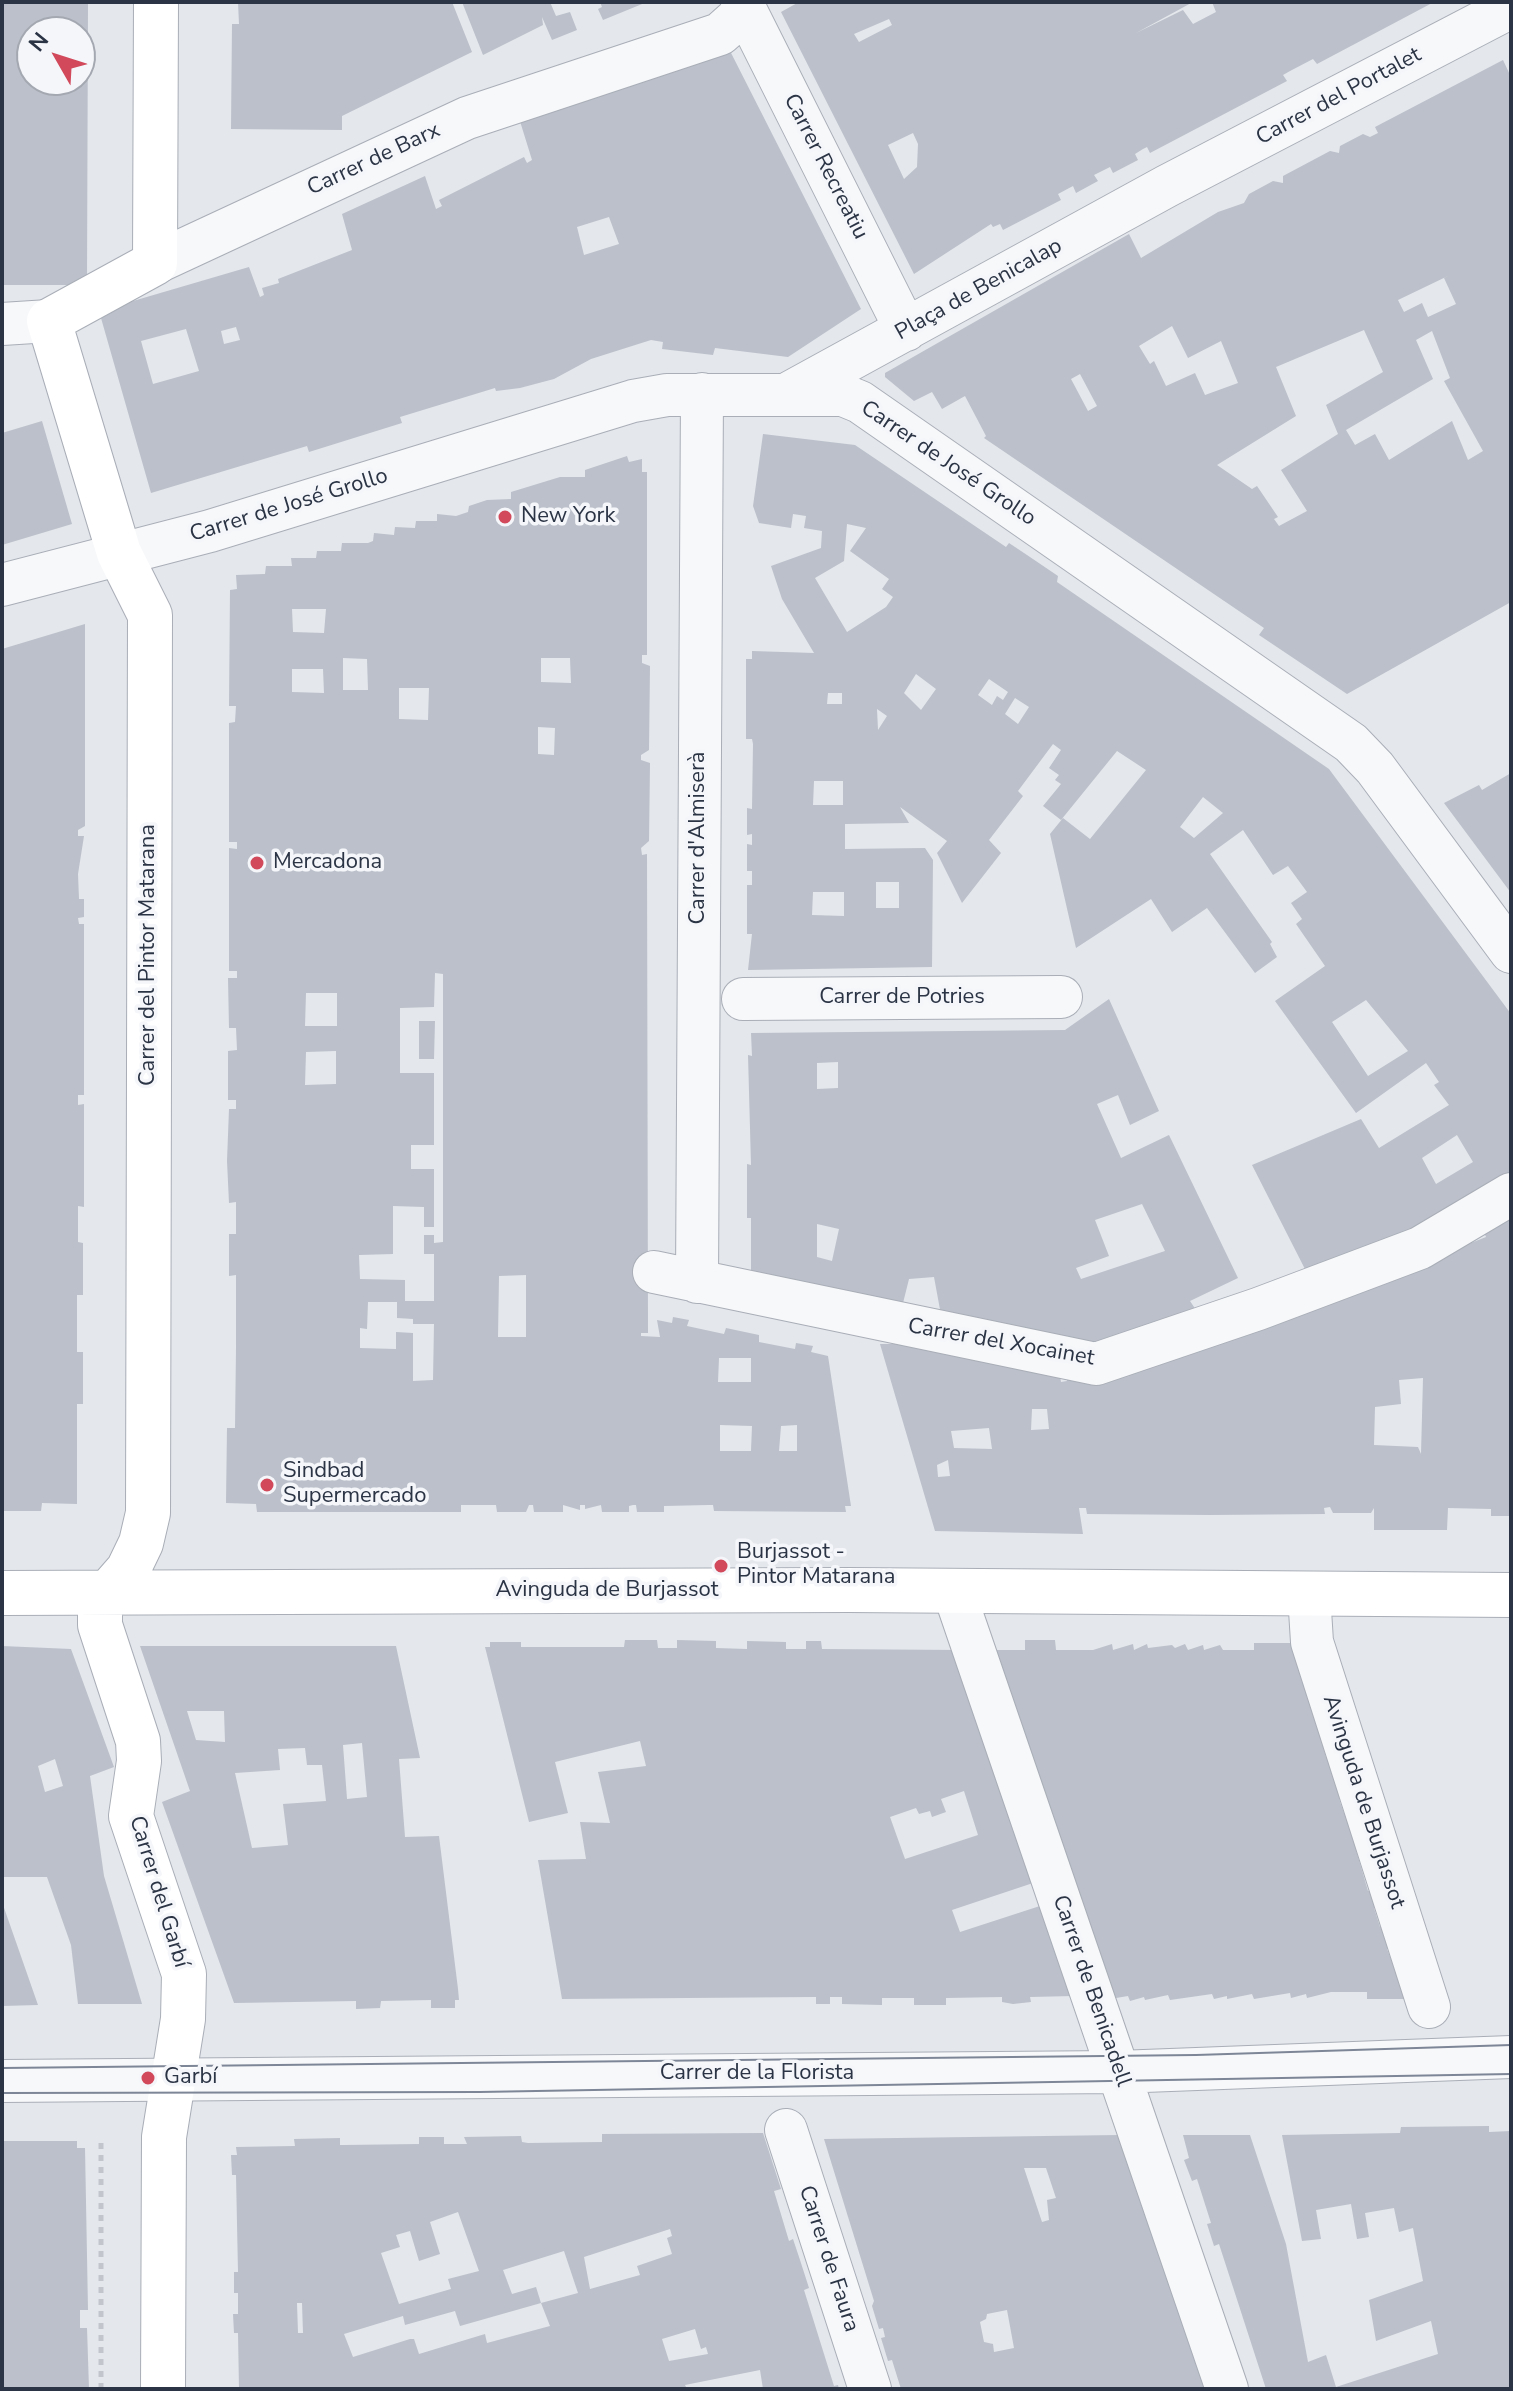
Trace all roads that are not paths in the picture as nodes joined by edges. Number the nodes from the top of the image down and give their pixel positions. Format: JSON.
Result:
{"nodes":[{"id":1,"x":156,"y":2,"type":"edge"},
{"id":2,"x":743,"y":3,"type":"edge"},
{"id":3,"x":1511,"y":7,"type":"edge"},
{"id":4,"x":1167,"y":186,"type":"joint"},
{"id":5,"x":155,"y":263,"type":"junction"},
{"id":6,"x":49,"y":321,"type":"junction"},
{"id":7,"x":2,"y":324,"type":"edge"},
{"id":8,"x":906,"y":330,"type":"junction"},
{"id":9,"x":790,"y":392,"type":"junction"},
{"id":10,"x":702,"y":394,"type":"junction"},
{"id":11,"x":119,"y":553,"type":"junction"},
{"id":12,"x":2,"y":585,"type":"edge"},
{"id":13,"x":1511,"y":952,"type":"edge"},
{"id":14,"x":1061,"y":997,"type":"dead end"},
{"id":15,"x":743,"y":999,"type":"dead end"},
{"id":16,"x":1511,"y":1194,"type":"edge"},
{"id":17,"x":654,"y":1272,"type":"dead end"},
{"id":18,"x":697,"y":1282,"type":"junction"},
{"id":19,"x":954,"y":1592,"type":"junction"},
{"id":20,"x":2,"y":1593,"type":"edge"},
{"id":21,"x":107,"y":1594,"type":"junction"},
{"id":22,"x":1309,"y":1594,"type":"junction"},
{"id":23,"x":1511,"y":1595,"type":"edge"},
{"id":24,"x":1429,"y":2007,"type":"dead end"},
{"id":25,"x":1511,"y":2057,"type":"edge"},
{"id":26,"x":1118,"y":2072,"type":"junction"},
{"id":27,"x":172,"y":2079,"type":"junction"},
{"id":28,"x":2,"y":2081,"type":"edge"},
{"id":29,"x":786,"y":2130,"type":"dead end"},
{"id":30,"x":163,"y":2389,"type":"edge"},
{"id":31,"x":870,"y":2389,"type":"edge"},
{"id":32,"x":1227,"y":2389,"type":"edge"}],
"edges":[{"from":1,"to":5,"type":"street"},
{"from":2,"to":5,"type":"street","name":"Carrer de Barx"},
{"from":2,"to":8,"type":"street","name":"Carrer Recreatiu"},
{"from":3,"to":4,"type":"street","name":"Carrer del Portalet"},
{"from":4,"to":8,"type":"street","name":"Plaça de Benicalap"},
{"from":5,"to":6,"type":"street","name":"Carrer de Barx"},
{"from":6,"to":7,"type":"street","name":"Carrer de Barx"},
{"from":6,"to":11,"type":"street","name":"Carrer del Pintor Matarana"},
{"from":8,"to":9,"type":"street","name":"Plaça de Benicalap"},
{"from":9,"to":10,"type":"street","name":"Carrer de José Grollo"},
{"from":9,"to":13,"type":"street","name":"Carrer de José Grollo"},
{"from":10,"to":11,"type":"street","name":"Carrer de José Grollo"},
{"from":10,"to":18,"type":"street","name":"Carrer d'Almiserà"},
{"from":11,"to":12,"type":"street","name":"Carrer de José Grollo"},
{"from":11,"to":21,"type":"street","name":"Carrer del Pintor Matarana"},
{"from":14,"to":15,"type":"street","name":"Carrer de Potries"},
{"from":16,"to":18,"type":"street","name":"Carrer del Xocainet"},
{"from":17,"to":18,"type":"street","name":"Carrer del Xocainet"},
{"from":19,"to":21,"type":"street","name":"Avinguda de Burjassot"},
{"from":19,"to":22,"type":"street","name":"Avinguda de Burjassot"},
{"from":19,"to":26,"type":"street","name":"Carrer de Benicadell"},
{"from":20,"to":21,"type":"street","name":"Avinguda de Burjassot"},
{"from":21,"to":27,"type":"street","name":"Carrer del Garbí"},
{"from":22,"to":23,"type":"street","name":"Avinguda de Burjassot"},
{"from":22,"to":24,"type":"street","name":"Avinguda de Burjassot"},
{"from":25,"to":26,"type":"street","name":"Carrer de la Florista"},
{"from":26,"to":27,"type":"street","name":"Carrer de la Florista"},
{"from":26,"to":32,"type":"street","name":"Carrer de Benicadell"},
{"from":27,"to":28,"type":"street","name":"Carrer de la Florista"},
{"from":27,"to":30,"type":"street","name":"Carrer del Garbí"},
{"from":29,"to":31,"type":"street","name":"Carrer de Faura"}]}
